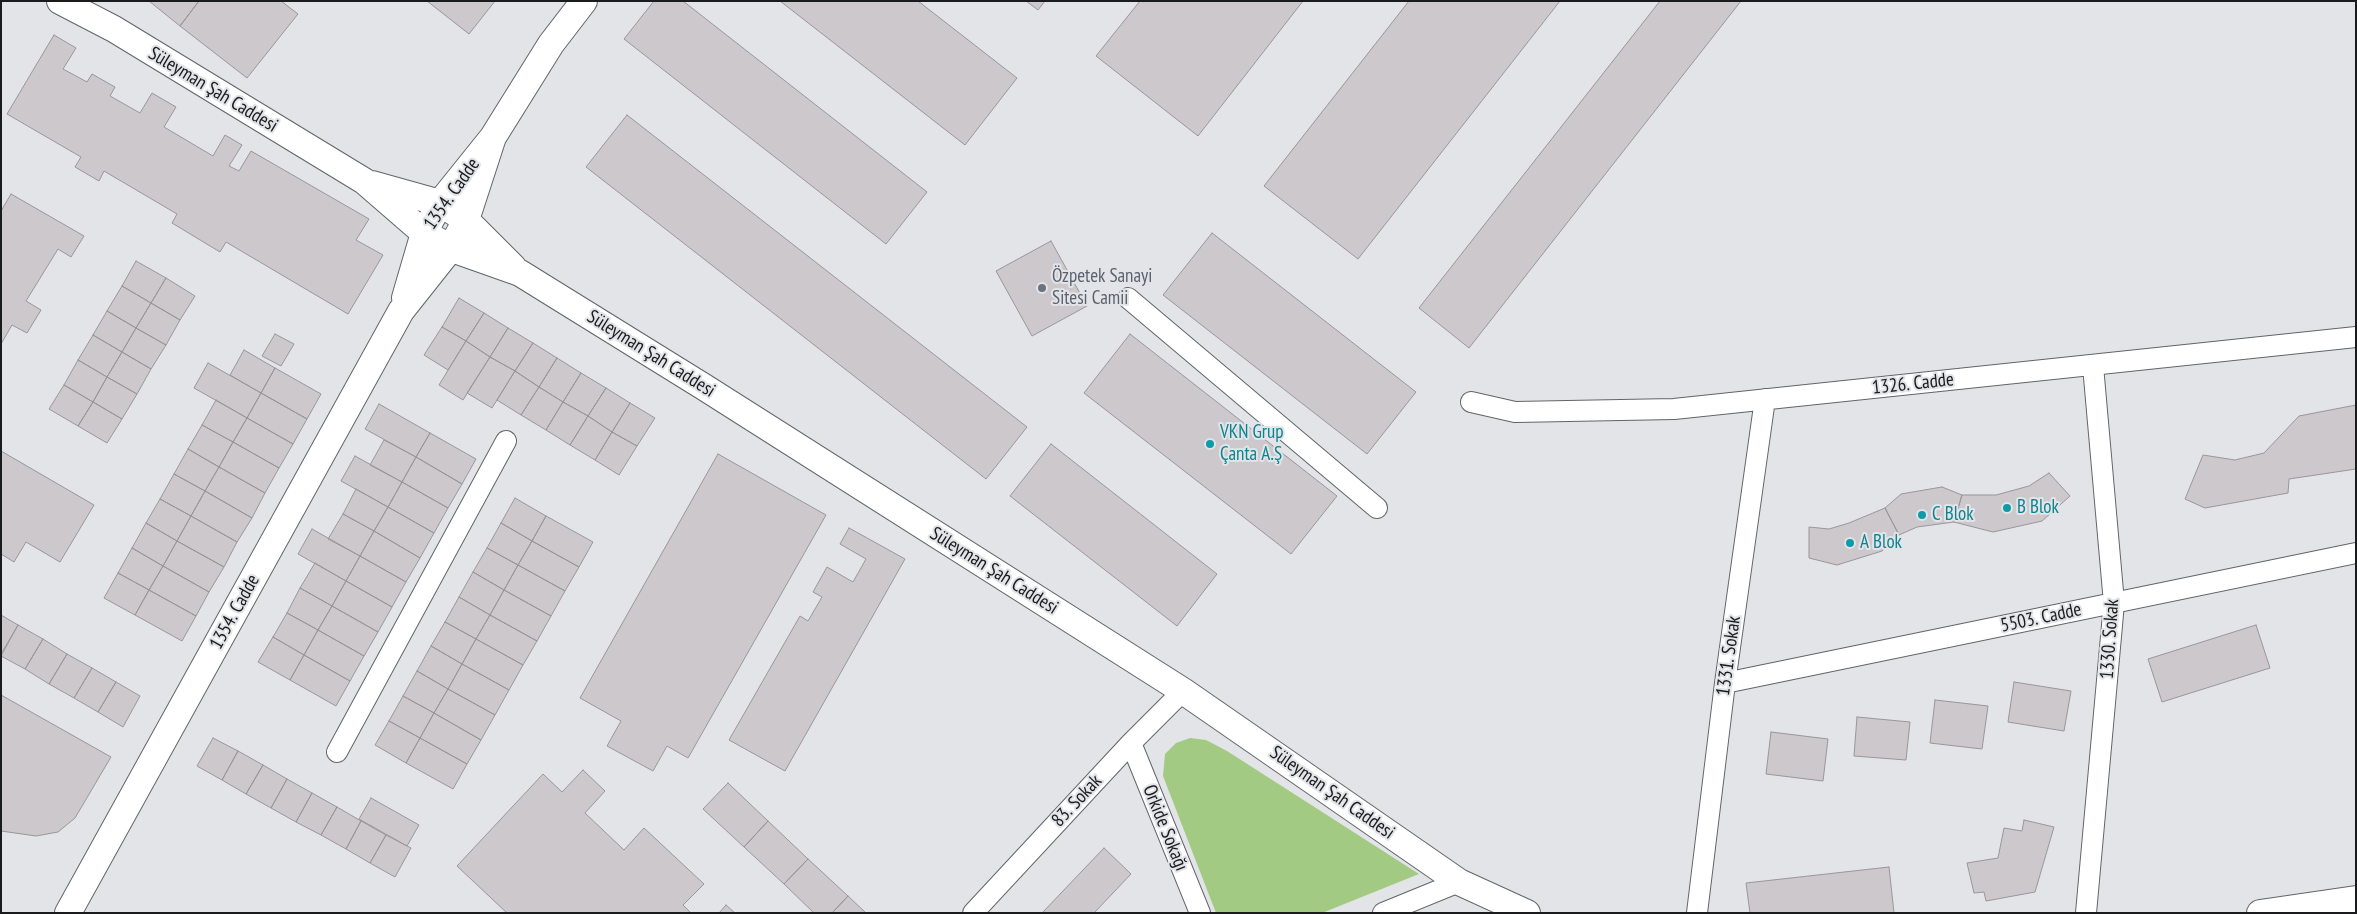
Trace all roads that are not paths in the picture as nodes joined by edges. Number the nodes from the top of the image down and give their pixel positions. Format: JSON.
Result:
{"nodes":[{"id":1,"x":60,"y":1,"type":"edge"},
{"id":2,"x":584,"y":1,"type":"edge"},
{"id":3,"x":493,"y":137,"type":"junction"},
{"id":4,"x":364,"y":181,"type":"junction"},
{"id":5,"x":440,"y":203,"type":"junction"},
{"id":6,"x":466,"y":220,"type":"junction"},
{"id":7,"x":424,"y":233,"type":"junction"},
{"id":8,"x":451,"y":248,"type":"junction"},
{"id":9,"x":520,"y":273,"type":"junction"},
{"id":10,"x":1128,"y":298,"type":"dead end"},
{"id":11,"x":401,"y":311,"type":"junction"},
{"id":12,"x":2356,"y":337,"type":"edge"},
{"id":13,"x":2093,"y":366,"type":"junction"},
{"id":14,"x":1765,"y":400,"type":"junction"},
{"id":15,"x":1471,"y":402,"type":"dead end"},
{"id":16,"x":506,"y":440,"type":"dead end"},
{"id":17,"x":1377,"y":508,"type":"dead end"},
{"id":18,"x":2356,"y":553,"type":"edge"},
{"id":19,"x":2114,"y":603,"type":"junction"},
{"id":20,"x":1725,"y":683,"type":"junction"},
{"id":21,"x":1183,"y":691,"type":"junction"},
{"id":22,"x":1131,"y":743,"type":"junction"},
{"id":23,"x":337,"y":752,"type":"dead end"},
{"id":24,"x":1459,"y":882,"type":"junction"},
{"id":25,"x":2356,"y":899,"type":"edge"},
{"id":26,"x":68,"y":913,"type":"edge"},
{"id":27,"x":973,"y":913,"type":"edge"},
{"id":28,"x":1200,"y":913,"type":"edge"},
{"id":29,"x":1383,"y":913,"type":"edge"},
{"id":30,"x":1486,"y":913,"type":"edge"},
{"id":31,"x":1527,"y":913,"type":"edge"},
{"id":32,"x":1698,"y":913,"type":"edge"},
{"id":33,"x":2086,"y":913,"type":"edge"},
{"id":34,"x":2260,"y":913,"type":"edge"}],
"edges":[{"from":1,"to":4,"type":"main road","name":"Süleyman Şah Caddesi"},
{"from":2,"to":3,"type":"main road","name":"1354. Cadde"},
{"from":3,"to":5,"type":"main road","name":"1354. Cadde"},
{"from":3,"to":6,"type":"main road","name":"1354. Cadde"},
{"from":4,"to":5,"type":"main road"},
{"from":4,"to":7,"type":"main road"},
{"from":5,"to":6,"type":"main road"},
{"from":5,"to":7,"type":"main road","name":"1354. Cadde"},
{"from":6,"to":8,"type":"main road","name":"1354. Cadde"},
{"from":6,"to":9,"type":"main road"},
{"from":7,"to":8,"type":"main road"},
{"from":7,"to":11,"type":"main road","name":"1354. Cadde"},
{"from":8,"to":9,"type":"main road"},
{"from":8,"to":11,"type":"main road","name":"1354. Cadde"},
{"from":9,"to":21,"type":"main road","name":"Süleyman Şah Caddesi"},
{"from":10,"to":17,"type":"street"},
{"from":11,"to":26,"type":"main road","name":"1354. Cadde"},
{"from":12,"to":13,"type":"street","name":"1326. Cadde"},
{"from":13,"to":14,"type":"street","name":"1326. Cadde"},
{"from":13,"to":19,"type":"street","name":"1330. Sokak"},
{"from":14,"to":15,"type":"street","name":"1326. Cadde"},
{"from":14,"to":20,"type":"street","name":"1331. Sokak"},
{"from":16,"to":23,"type":"street"},
{"from":18,"to":19,"type":"street","name":"5503. Cadde"},
{"from":19,"to":20,"type":"street","name":"5503. Cadde"},
{"from":19,"to":33,"type":"street","name":"1330. Sokak"},
{"from":20,"to":32,"type":"street","name":"1331. Sokak"},
{"from":21,"to":22,"type":"street","name":"83. Sokak"},
{"from":21,"to":24,"type":"main road","name":"Süleyman Şah Caddesi"},
{"from":22,"to":27,"type":"street","name":"83. Sokak"},
{"from":22,"to":28,"type":"street","name":"Orkide Sokağı"},
{"from":24,"to":29,"type":"street"},
{"from":24,"to":30,"type":"main road","name":"Süleyman Şah Caddesi"},
{"from":24,"to":31,"type":"main road","name":"Süleyman Şah Caddesi"},
{"from":25,"to":34,"type":"main road"}]}
